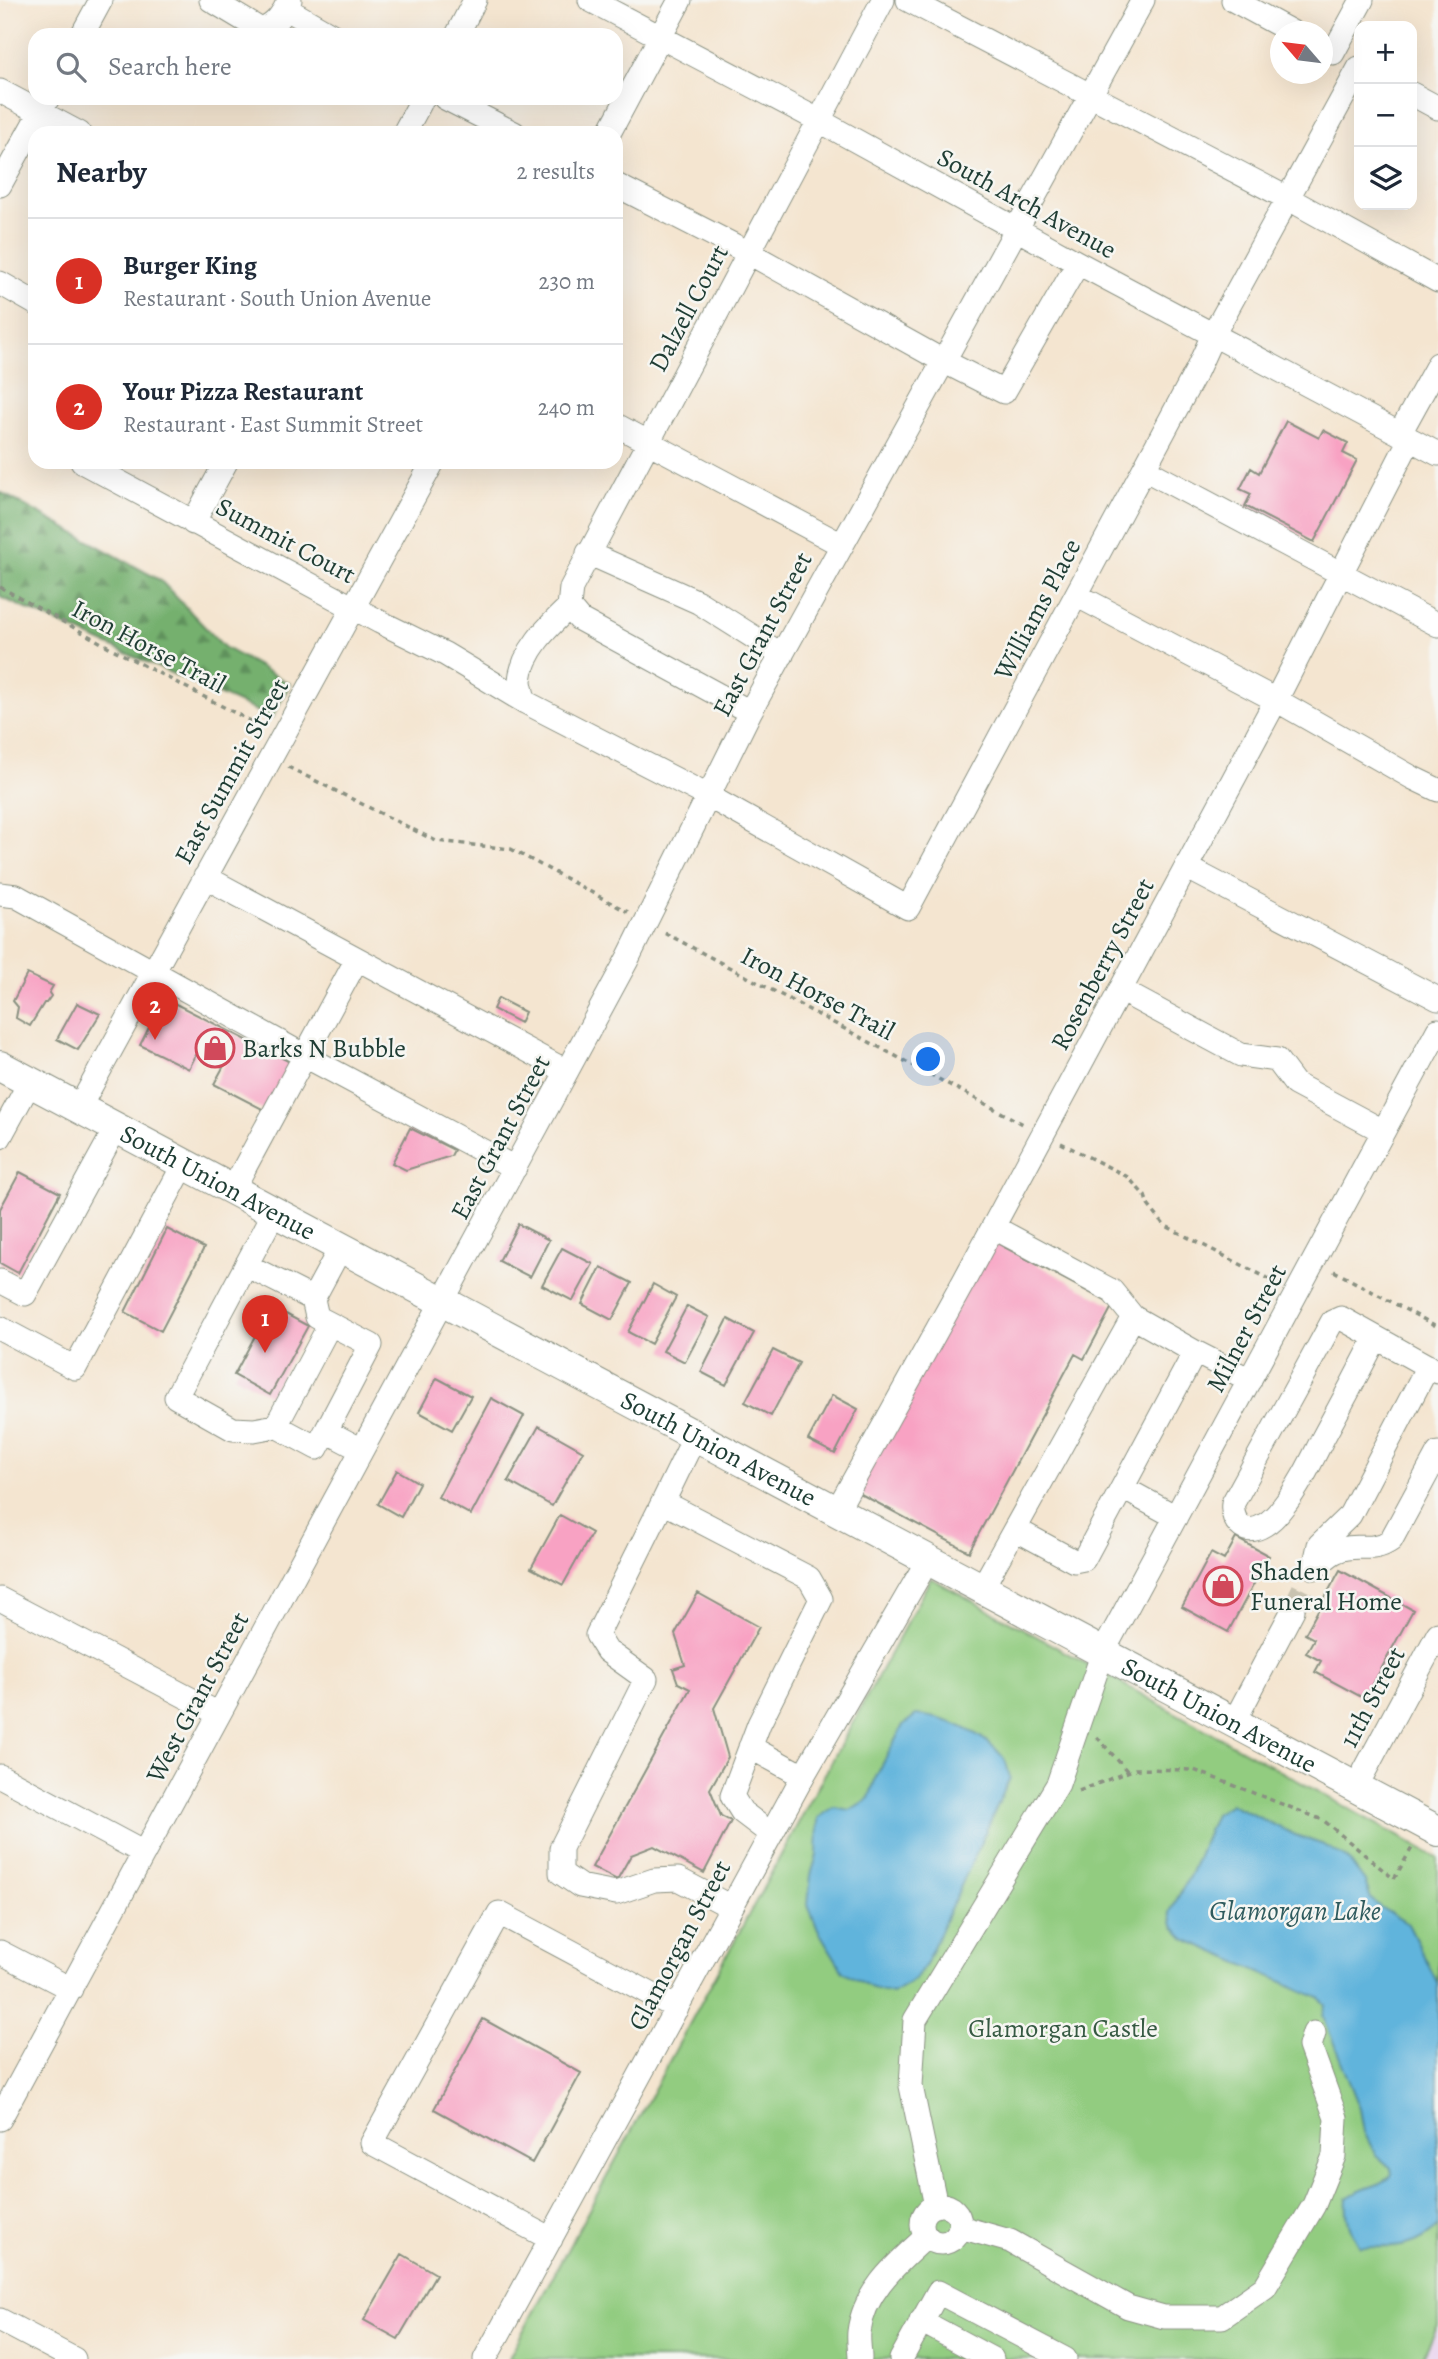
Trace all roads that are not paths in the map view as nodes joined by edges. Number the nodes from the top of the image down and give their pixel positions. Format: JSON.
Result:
{"nodes":[{"id":1,"x":101,"y":0,"type":"edge"},
{"id":2,"x":211,"y":0,"type":"edge"},
{"id":3,"x":475,"y":0,"type":"edge"},
{"id":4,"x":590,"y":0,"type":"edge"},
{"id":5,"x":680,"y":0,"type":"edge"},
{"id":6,"x":883,"y":0,"type":"edge"},
{"id":7,"x":908,"y":0,"type":"edge"},
{"id":8,"x":1143,"y":0,"type":"edge"},
{"id":9,"x":1233,"y":0,"type":"edge"},
{"id":10,"x":1362,"y":0,"type":"edge"},
{"id":11,"x":287,"y":4,"type":"edge"},
{"id":12,"x":1272,"y":21,"type":"edge"},
{"id":13,"x":86,"y":28,"type":"edge"},
{"id":14,"x":258,"y":28,"type":"edge"},
{"id":15,"x":268,"y":28,"type":"edge"},
{"id":16,"x":322,"y":28,"type":"edge"},
{"id":17,"x":461,"y":28,"type":"edge"},
{"id":18,"x":660,"y":38,"type":"junction"},
{"id":19,"x":1333,"y":44,"type":"edge"},
{"id":20,"x":1333,"y":54,"type":"edge"},
{"id":21,"x":1354,"y":65,"type":"edge"},
{"id":22,"x":1354,"y":77,"type":"edge"},
{"id":23,"x":0,"y":91,"type":"edge"},
{"id":24,"x":1091,"y":97,"type":"junction"},
{"id":25,"x":1417,"y":97,"type":"edge"},
{"id":26,"x":28,"y":100,"type":"edge"},
{"id":27,"x":44,"y":105,"type":"edge"},
{"id":28,"x":419,"y":105,"type":"edge"},
{"id":29,"x":459,"y":105,"type":"edge"},
{"id":30,"x":1438,"y":108,"type":"edge"},
{"id":31,"x":820,"y":121,"type":"junction"},
{"id":32,"x":32,"y":126,"type":"edge"},
{"id":33,"x":70,"y":126,"type":"edge"},
{"id":34,"x":408,"y":126,"type":"edge"},
{"id":35,"x":500,"y":126,"type":"edge"},
{"id":36,"x":613,"y":126,"type":"edge"},
{"id":37,"x":28,"y":134,"type":"edge"},
{"id":38,"x":0,"y":185,"type":"edge"},
{"id":39,"x":623,"y":189,"type":"edge"},
{"id":40,"x":1289,"y":199,"type":"junction"},
{"id":41,"x":1018,"y":230,"type":"junction"},
{"id":42,"x":749,"y":253,"type":"junction"},
{"id":43,"x":1078,"y":263,"type":"junction"},
{"id":44,"x":1438,"y":281,"type":"edge"},
{"id":45,"x":0,"y":283,"type":"edge"},
{"id":46,"x":28,"y":299,"type":"edge"},
{"id":47,"x":1213,"y":335,"type":"junction"},
{"id":48,"x":945,"y":362,"type":"junction"},
{"id":49,"x":1438,"y":363,"type":"edge"},
{"id":50,"x":623,"y":429,"type":"edge"},
{"id":51,"x":1405,"y":436,"type":"junction"},
{"id":52,"x":648,"y":442,"type":"junction"},
{"id":53,"x":1438,"y":454,"type":"edge"},
{"id":54,"x":95,"y":469,"type":"edge"},
{"id":55,"x":222,"y":469,"type":"edge"},
{"id":56,"x":429,"y":469,"type":"edge"},
{"id":57,"x":1144,"y":469,"type":"junction"},
{"id":58,"x":193,"y":523,"type":"junction"},
{"id":59,"x":842,"y":545,"type":"junction"},
{"id":60,"x":589,"y":553,"type":"junction"},
{"id":61,"x":1339,"y":574,"type":"junction"},
{"id":62,"x":1076,"y":595,"type":"junction"},
{"id":63,"x":354,"y":607,"type":"junction"},
{"id":64,"x":569,"y":607,"type":"junction"},
{"id":65,"x":1438,"y":625,"type":"edge"},
{"id":66,"x":782,"y":655,"type":"junction"},
{"id":67,"x":1276,"y":700,"type":"junction"},
{"id":68,"x":524,"y":702,"type":"junction"},
{"id":69,"x":750,"y":712,"type":"junction"},
{"id":70,"x":1438,"y":790,"type":"edge"},
{"id":71,"x":708,"y":796,"type":"junction"},
{"id":72,"x":1186,"y":867,"type":"junction"},
{"id":73,"x":205,"y":877,"type":"junction"},
{"id":74,"x":0,"y":894,"type":"edge"},
{"id":75,"x":908,"y":908,"type":"joint"},
{"id":76,"x":357,"y":959,"type":"junction"},
{"id":77,"x":153,"y":971,"type":"junction"},
{"id":78,"x":1120,"y":990,"type":"junction"},
{"id":79,"x":1438,"y":999,"type":"edge"},
{"id":80,"x":1438,"y":1030,"type":"edge"},
{"id":81,"x":305,"y":1056,"type":"junction"},
{"id":82,"x":0,"y":1066,"type":"edge"},
{"id":83,"x":566,"y":1071,"type":"junction"},
{"id":84,"x":30,"y":1082,"type":"junction"},
{"id":85,"x":79,"y":1108,"type":"junction"},
{"id":86,"x":116,"y":1128,"type":"junction"},
{"id":87,"x":1383,"y":1131,"type":"junction"},
{"id":88,"x":0,"y":1137,"type":"edge"},
{"id":89,"x":184,"y":1164,"type":"junction"},
{"id":90,"x":515,"y":1168,"type":"junction"},
{"id":91,"x":233,"y":1189,"type":"junction"},
{"id":92,"x":275,"y":1211,"type":"junction"},
{"id":93,"x":993,"y":1227,"type":"junction"},
{"id":94,"x":341,"y":1247,"type":"junction"},
{"id":95,"x":246,"y":1265,"type":"junction"},
{"id":96,"x":0,"y":1281,"type":"edge"},
{"id":97,"x":313,"y":1299,"type":"junction"},
{"id":98,"x":443,"y":1301,"type":"junction"},
{"id":99,"x":1133,"y":1317,"type":"junction"},
{"id":100,"x":330,"y":1324,"type":"junction"},
{"id":101,"x":0,"y":1328,"type":"edge"},
{"id":102,"x":1377,"y":1338,"type":"junction"},
{"id":103,"x":1195,"y":1352,"type":"junction"},
{"id":104,"x":1433,"y":1369,"type":"edge"},
{"id":105,"x":1250,"y":1380,"type":"junction"},
{"id":106,"x":276,"y":1426,"type":"junction"},
{"id":107,"x":326,"y":1430,"type":"junction"},
{"id":108,"x":695,"y":1436,"type":"junction"},
{"id":109,"x":362,"y":1450,"type":"junction"},
{"id":110,"x":1438,"y":1452,"type":"edge"},
{"id":111,"x":1123,"y":1488,"type":"junction"},
{"id":112,"x":663,"y":1502,"type":"junction"},
{"id":113,"x":836,"y":1511,"type":"junction"},
{"id":114,"x":1176,"y":1517,"type":"junction"},
{"id":115,"x":1015,"y":1529,"type":"junction"},
{"id":116,"x":928,"y":1560,"type":"junction"},
{"id":117,"x":982,"y":1588,"type":"junction"},
{"id":118,"x":0,"y":1599,"type":"edge"},
{"id":119,"x":1293,"y":1610,"type":"tunnel mouth"},
{"id":120,"x":1438,"y":1634,"type":"edge"},
{"id":121,"x":1103,"y":1652,"type":"junction"},
{"id":122,"x":219,"y":1714,"type":"junction"},
{"id":123,"x":1234,"y":1722,"type":"junction"},
{"id":124,"x":750,"y":1747,"type":"junction"},
{"id":125,"x":0,"y":1776,"type":"edge"},
{"id":126,"x":803,"y":1776,"type":"junction"},
{"id":127,"x":1356,"y":1787,"type":"junction"},
{"id":128,"x":1432,"y":1827,"type":"edge"},
{"id":129,"x":771,"y":1834,"type":"junction"},
{"id":130,"x":144,"y":1853,"type":"junction"},
{"id":131,"x":731,"y":1907,"type":"junction"},
{"id":132,"x":0,"y":1952,"type":"edge"},
{"id":133,"x":71,"y":1989,"type":"junction"},
{"id":134,"x":677,"y":2008,"type":"junction"},
{"id":135,"x":1314,"y":2033,"type":"dead end"},
{"id":136,"x":0,"y":2119,"type":"edge"},
{"id":137,"x":936,"y":2206,"type":"junction"},
{"id":138,"x":960,"y":2227,"type":"junction"},
{"id":139,"x":927,"y":2236,"type":"junction"},
{"id":140,"x":551,"y":2239,"type":"junction"},
{"id":141,"x":0,"y":2320,"type":"edge"},
{"id":142,"x":921,"y":2321,"type":"junction"},
{"id":143,"x":910,"y":2356,"type":"edge"},
{"id":144,"x":74,"y":2359,"type":"edge"},
{"id":145,"x":485,"y":2359,"type":"edge"},
{"id":146,"x":860,"y":2359,"type":"edge"},
{"id":147,"x":992,"y":2359,"type":"edge"},
{"id":148,"x":1065,"y":2359,"type":"edge"}],
"edges":[{"from":1,"to":13,"type":"street"},
{"from":2,"to":14,"type":"street"},
{"from":3,"to":17,"type":"street"},
{"from":4,"to":18,"type":"street","name":"South Arch Avenue"},
{"from":5,"to":18,"type":"street"},
{"from":6,"to":31,"type":"street","name":"Dalzell Court"},
{"from":7,"to":24,"type":"street"},
{"from":8,"to":24,"type":"street","name":"East Grant Street"},
{"from":9,"to":12,"type":"street"},
{"from":10,"to":19,"type":"street"},
{"from":11,"to":15,"type":"street"},
{"from":11,"to":16,"type":"street"},
{"from":18,"to":31,"type":"street","name":"South Arch Avenue"},
{"from":18,"to":36,"type":"street"},
{"from":20,"to":21,"type":"street"},
{"from":22,"to":40,"type":"street","name":"Williams Place"},
{"from":23,"to":26,"type":"street"},
{"from":24,"to":40,"type":"street"},
{"from":24,"to":41,"type":"street","name":"East Grant Street"},
{"from":25,"to":30,"type":"street"},
{"from":27,"to":32,"type":"street"},
{"from":27,"to":33,"type":"street"},
{"from":28,"to":34,"type":"street"},
{"from":29,"to":35,"type":"street"},
{"from":31,"to":41,"type":"street","name":"South Arch Avenue"},
{"from":31,"to":42,"type":"street","name":"Dalzell Court"},
{"from":37,"to":38,"type":"street"},
{"from":39,"to":42,"type":"street"},
{"from":40,"to":44,"type":"street"},
{"from":40,"to":47,"type":"street","name":"Williams Place"},
{"from":41,"to":43,"type":"street","name":"South Arch Avenue"},
{"from":41,"to":48,"type":"street","name":"East Grant Street"},
{"from":42,"to":48,"type":"street"},
{"from":42,"to":52,"type":"street","name":"Dalzell Court"},
{"from":43,"to":47,"type":"street","name":"South Arch Avenue"},
{"from":43,"to":48,"type":"street"},
{"from":45,"to":46,"type":"street"},
{"from":47,"to":51,"type":"street","name":"South Arch Avenue"},
{"from":47,"to":57,"type":"street","name":"Williams Place"},
{"from":48,"to":59,"type":"street","name":"East Grant Street"},
{"from":49,"to":51,"type":"street","name":"Rosenberry Street"},
{"from":50,"to":52,"type":"street"},
{"from":51,"to":53,"type":"street","name":"South Arch Avenue"},
{"from":51,"to":61,"type":"street","name":"Rosenberry Street"},
{"from":52,"to":59,"type":"street"},
{"from":52,"to":60,"type":"street","name":"Dalzell Court"},
{"from":54,"to":58,"type":"street","name":"Summit Court"},
{"from":55,"to":58,"type":"street"},
{"from":56,"to":63,"type":"street","name":"East Summit Street"},
{"from":57,"to":61,"type":"street"},
{"from":57,"to":62,"type":"street","name":"Williams Place"},
{"from":58,"to":63,"type":"street","name":"Summit Court"},
{"from":59,"to":66,"type":"street","name":"East Grant Street"},
{"from":60,"to":64,"type":"street","name":"Dalzell Court"},
{"from":60,"to":66,"type":"street"},
{"from":61,"to":65,"type":"street"},
{"from":61,"to":67,"type":"street","name":"Rosenberry Street"},
{"from":62,"to":67,"type":"street"},
{"from":62,"to":75,"type":"street","name":"Williams Place"},
{"from":63,"to":68,"type":"street","name":"Summit Court"},
{"from":63,"to":73,"type":"street","name":"East Summit Street"},
{"from":64,"to":68,"type":"street"},
{"from":64,"to":69,"type":"street"},
{"from":66,"to":69,"type":"street","name":"East Grant Street"},
{"from":67,"to":70,"type":"street"},
{"from":67,"to":72,"type":"street","name":"Rosenberry Street"},
{"from":68,"to":71,"type":"street","name":"Summit Court"},
{"from":69,"to":71,"type":"street","name":"East Grant Street"},
{"from":71,"to":75,"type":"street","name":"Summit Court"},
{"from":71,"to":83,"type":"street","name":"East Grant Street"},
{"from":72,"to":78,"type":"street","name":"Rosenberry Street"},
{"from":72,"to":79,"type":"street"},
{"from":73,"to":76,"type":"street"},
{"from":73,"to":77,"type":"street","name":"East Summit Street"},
{"from":74,"to":77,"type":"street"},
{"from":76,"to":81,"type":"street"},
{"from":76,"to":83,"type":"street"},
{"from":77,"to":81,"type":"street"},
{"from":77,"to":85,"type":"street","name":"East Summit Street"},
{"from":78,"to":87,"type":"street"},
{"from":78,"to":93,"type":"street","name":"Rosenberry Street"},
{"from":80,"to":87,"type":"street","name":"Milner Street"},
{"from":81,"to":90,"type":"street"},
{"from":81,"to":91,"type":"street"},
{"from":82,"to":84,"type":"main road","name":"South Union Avenue"},
{"from":83,"to":90,"type":"street","name":"East Grant Street"},
{"from":84,"to":85,"type":"main road","name":"South Union Avenue"},
{"from":84,"to":88,"type":"street"},
{"from":85,"to":86,"type":"main road","name":"South Union Avenue"},
{"from":86,"to":89,"type":"main road","name":"South Union Avenue"},
{"from":86,"to":96,"type":"street"},
{"from":87,"to":105,"type":"street","name":"Milner Street"},
{"from":89,"to":91,"type":"main road","name":"South Union Avenue"},
{"from":89,"to":101,"type":"street"},
{"from":90,"to":98,"type":"street","name":"East Grant Street"},
{"from":91,"to":92,"type":"main road","name":"South Union Avenue"},
{"from":92,"to":94,"type":"main road","name":"South Union Avenue"},
{"from":92,"to":95,"type":"street"},
{"from":93,"to":99,"type":"street"},
{"from":93,"to":113,"type":"street","name":"Rosenberry Street"},
{"from":94,"to":97,"type":"street"},
{"from":94,"to":98,"type":"main road","name":"South Union Avenue"},
{"from":95,"to":97,"type":"street"},
{"from":95,"to":106,"type":"street"},
{"from":97,"to":100,"type":"street"},
{"from":98,"to":108,"type":"main road","name":"South Union Avenue"},
{"from":98,"to":109,"type":"street","name":"West Grant Street"},
{"from":99,"to":103,"type":"street"},
{"from":99,"to":115,"type":"street"},
{"from":100,"to":106,"type":"street"},
{"from":100,"to":107,"type":"street"},
{"from":102,"to":102,"type":"street"},
{"from":102,"to":104,"type":"street"},
{"from":103,"to":105,"type":"street"},
{"from":103,"to":111,"type":"street"},
{"from":104,"to":110,"type":"street"},
{"from":105,"to":114,"type":"street","name":"Milner Street"},
{"from":106,"to":107,"type":"street"},
{"from":107,"to":109,"type":"street"},
{"from":108,"to":112,"type":"street"},
{"from":108,"to":113,"type":"main road","name":"South Union Avenue"},
{"from":109,"to":122,"type":"street","name":"West Grant Street"},
{"from":111,"to":114,"type":"street"},
{"from":111,"to":115,"type":"street"},
{"from":112,"to":124,"type":"street"},
{"from":112,"to":131,"type":"street"},
{"from":113,"to":116,"type":"main road","name":"South Union Avenue"},
{"from":114,"to":121,"type":"street","name":"Milner Street"},
{"from":115,"to":117,"type":"street"},
{"from":116,"to":117,"type":"main road","name":"South Union Avenue"},
{"from":116,"to":126,"type":"street","name":"Glamorgan Street"},
{"from":117,"to":121,"type":"main road","name":"South Union Avenue"},
{"from":118,"to":122,"type":"street"},
{"from":119,"to":123,"type":"street"},
{"from":120,"to":127,"type":"street","name":"11th Street"},
{"from":121,"to":123,"type":"main road","name":"South Union Avenue"},
{"from":121,"to":137,"type":"street","name":"Milner Street"},
{"from":122,"to":130,"type":"street","name":"West Grant Street"},
{"from":123,"to":127,"type":"main road","name":"South Union Avenue"},
{"from":124,"to":126,"type":"street"},
{"from":124,"to":129,"type":"street"},
{"from":125,"to":130,"type":"street"},
{"from":126,"to":129,"type":"street","name":"Glamorgan Street"},
{"from":127,"to":128,"type":"main road","name":"South Union Avenue"},
{"from":129,"to":131,"type":"street","name":"Glamorgan Street"},
{"from":130,"to":133,"type":"street","name":"West Grant Street"},
{"from":131,"to":134,"type":"street","name":"Glamorgan Street"},
{"from":132,"to":133,"type":"street"},
{"from":133,"to":136,"type":"street","name":"West Grant Street"},
{"from":134,"to":140,"type":"street","name":"Glamorgan Street"},
{"from":134,"to":140,"type":"street"},
{"from":135,"to":138,"type":"street"},
{"from":137,"to":138,"type":"street"},
{"from":137,"to":139,"type":"street"},
{"from":138,"to":139,"type":"street"},
{"from":139,"to":146,"type":"street"},
{"from":140,"to":145,"type":"street","name":"Glamorgan Street"},
{"from":141,"to":144,"type":"street"},
{"from":142,"to":143,"type":"street"},
{"from":142,"to":147,"type":"street"},
{"from":142,"to":148,"type":"street"}]}
